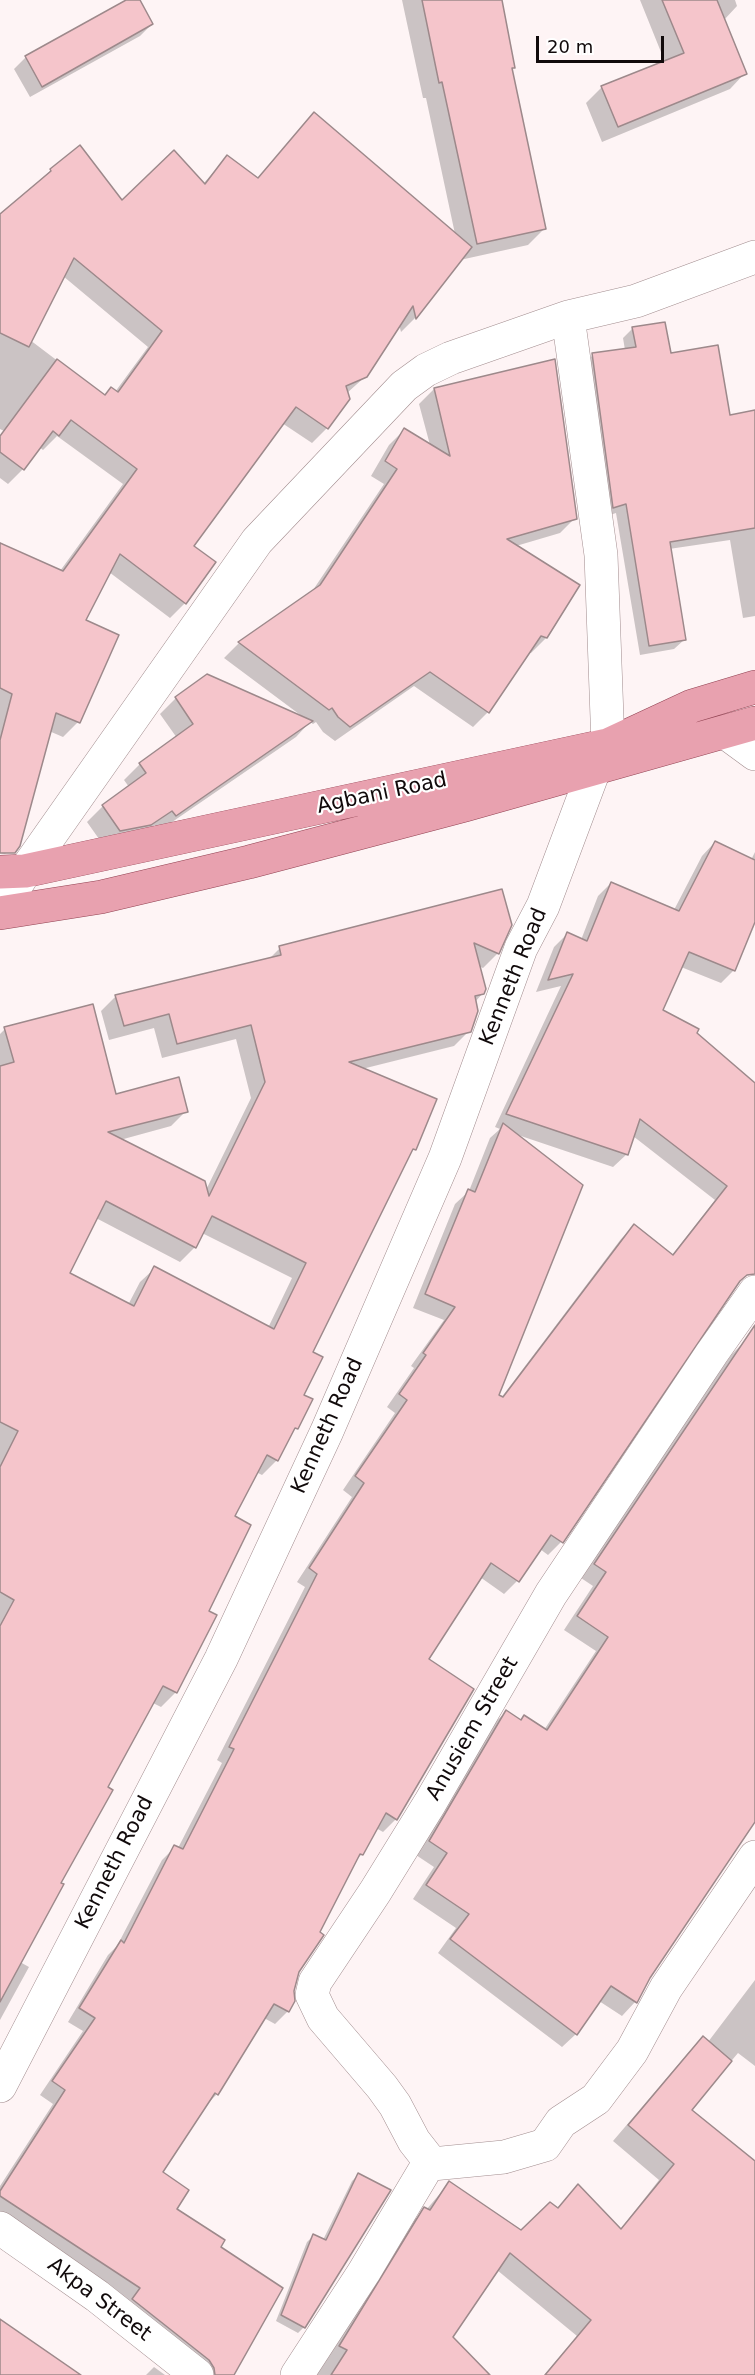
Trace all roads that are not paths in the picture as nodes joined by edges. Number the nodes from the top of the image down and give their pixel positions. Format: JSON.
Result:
{"nodes":[{"id":1,"x":755,"y":257,"type":"edge"},
{"id":2,"x":568,"y":316,"type":"junction"},
{"id":3,"x":755,"y":687,"type":"edge"},
{"id":4,"x":740,"y":728,"type":"edge"},
{"id":5,"x":755,"y":754,"type":"edge"},
{"id":6,"x":601,"y":757,"type":"junction"},
{"id":7,"x":12,"y":872,"type":"edge"},
{"id":8,"x":0,"y":912,"type":"edge"},
{"id":9,"x":755,"y":1292,"type":"edge"},
{"id":10,"x":755,"y":1857,"type":"edge"},
{"id":11,"x":0,"y":2086,"type":"edge"},
{"id":12,"x":432,"y":2164,"type":"junction"},
{"id":13,"x":0,"y":2228,"type":"edge"},
{"id":14,"x":197,"y":2375,"type":"edge"},
{"id":15,"x":297,"y":2375,"type":"edge"}],
"edges":[{"from":1,"to":2,"type":"street"},
{"from":2,"to":6,"type":"street"},
{"from":2,"to":7,"type":"street"},
{"from":3,"to":6,"type":"main road","name":"Agbani Road"},
{"from":4,"to":5,"type":"street"},
{"from":4,"to":6,"type":"main road","name":"Agbani Road"},
{"from":6,"to":7,"type":"main road","name":"Agbani Road"},
{"from":6,"to":8,"type":"main road","name":"Agbani Road"},
{"from":6,"to":11,"type":"street","name":"Kenneth Road"},
{"from":7,"to":8,"type":"street"},
{"from":9,"to":12,"type":"street","name":"Anusiem Street"},
{"from":10,"to":12,"type":"street"},
{"from":12,"to":15,"type":"street"},
{"from":13,"to":14,"type":"street","name":"Akpa Street"}]}
